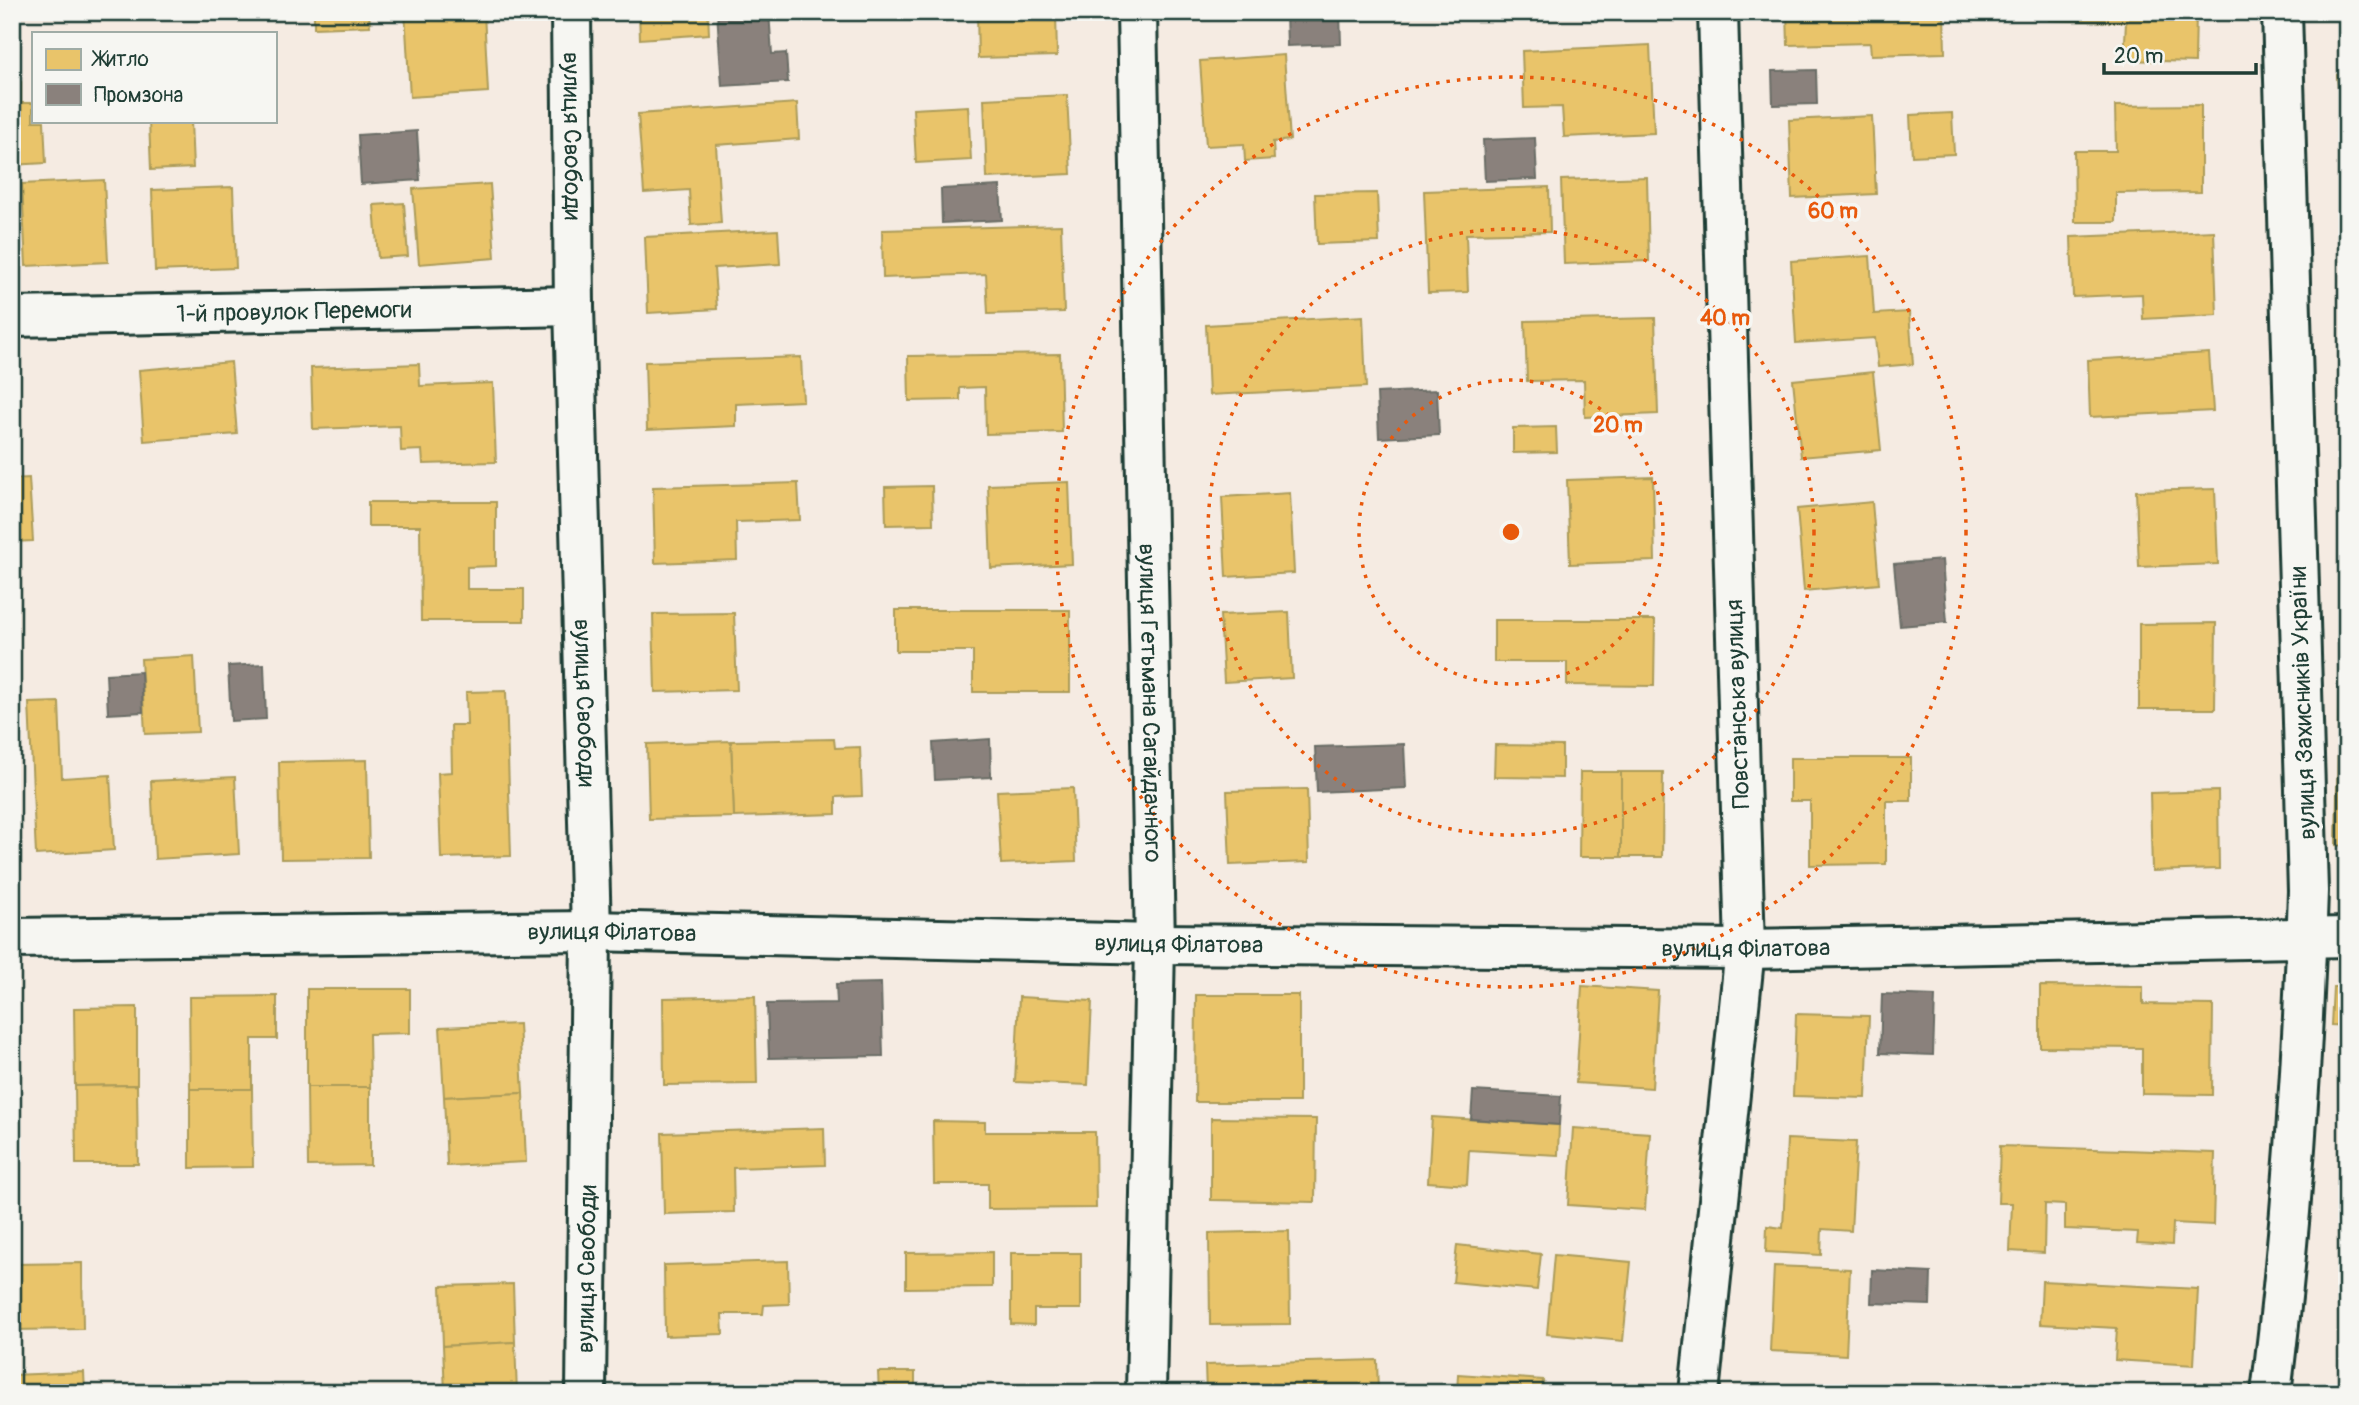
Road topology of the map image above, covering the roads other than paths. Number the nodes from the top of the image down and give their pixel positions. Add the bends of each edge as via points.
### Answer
1 (571, 12) edge
2 (1137, 12) edge
3 (1718, 12) edge
4 (2282, 12) edge
5 (574, 306) junction
6 (12, 317) edge
7 (592, 931) junction
8 (2307, 937) junction
9 (2347, 937) edge
10 (12, 938) edge
11 (1155, 944) junction
12 (1745, 950) junction
13 (586, 1393) edge
14 (1146, 1393) edge
15 (1699, 1393) edge
16 (2271, 1393) edge

1 - 5 street, вулиця Свободи
2 - 11 street, вулиця Гетьмана Сагайдачного
3 - 12 street, Повстанська вулиця
4 - 8 street, вулиця Захисників України
5 - 6 street, 1-й провулок Перемоги
5 - 7 street, вулиця Свободи
7 - 10 street, вулиця Філатова
7 - 11 street, вулиця Філатова
7 - 13 street, вулиця Свободи
8 - 9 street, вулиця Філатова
8 - 12 street, вулиця Філатова
8 - 16 street, вулиця Захисників України via 2294,1159
11 - 12 street, вулиця Філатова
11 - 14 street, вулиця Гетьмана Сагайдачного
12 - 15 street, Повстанська вулиця

